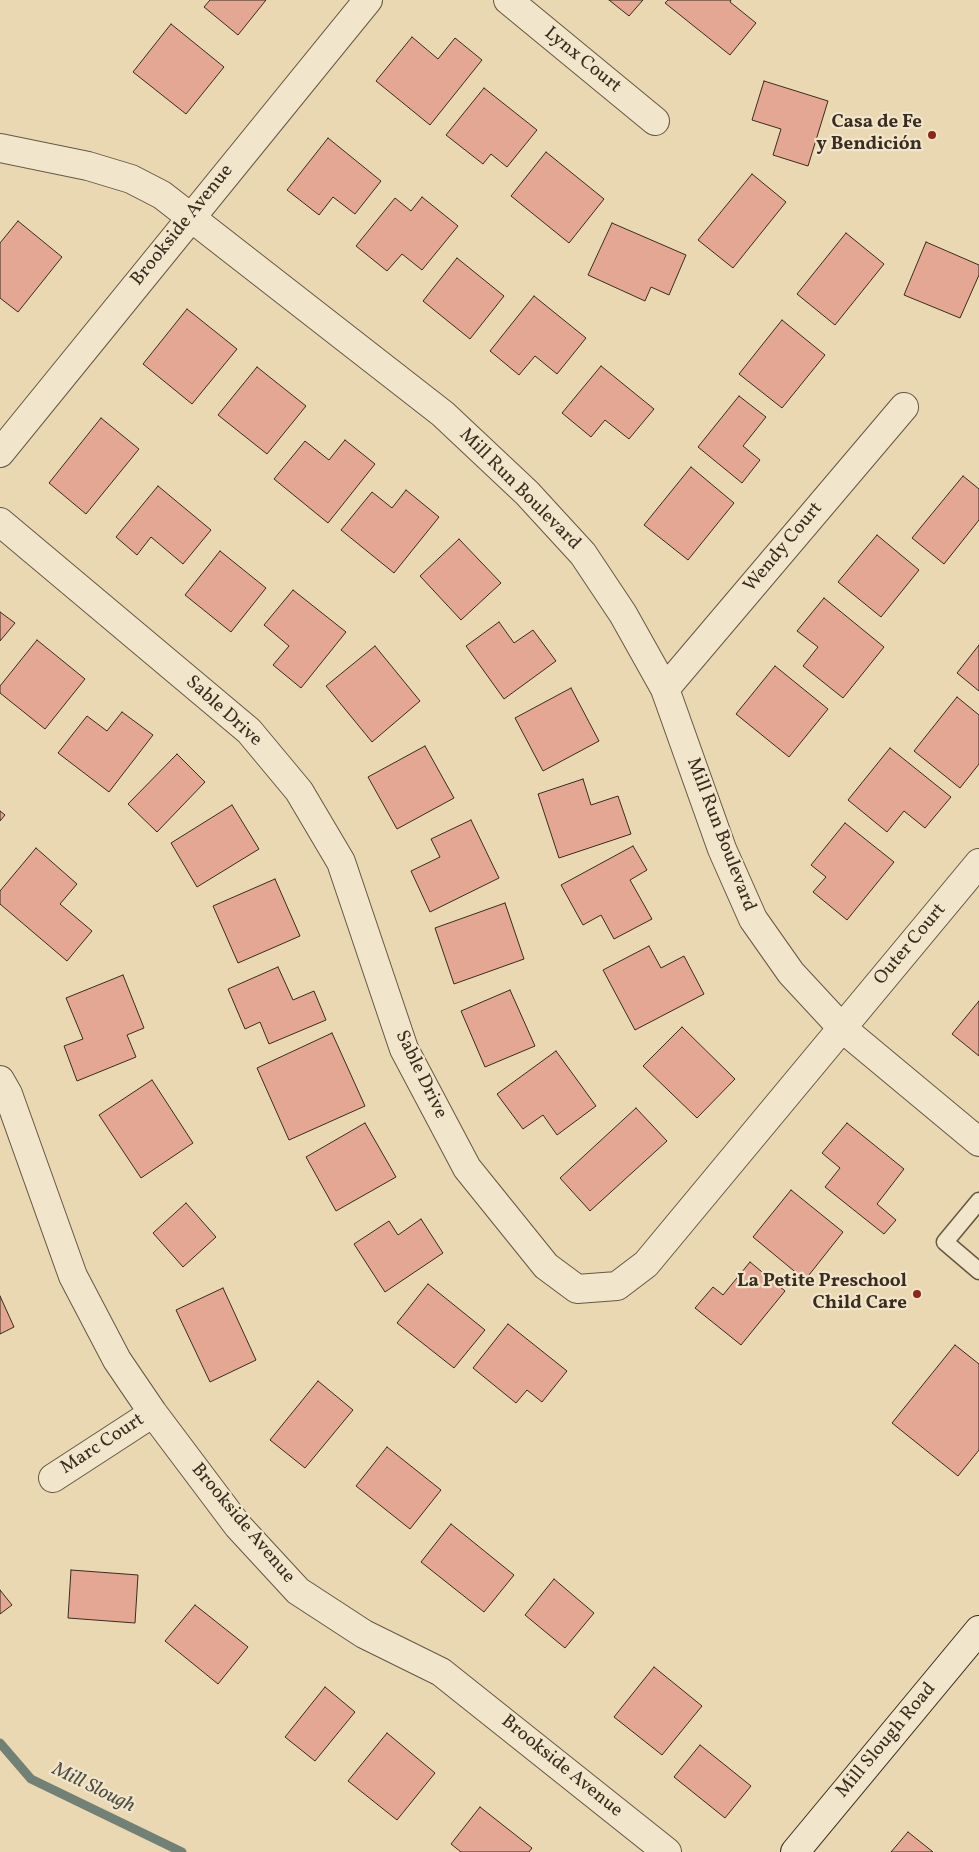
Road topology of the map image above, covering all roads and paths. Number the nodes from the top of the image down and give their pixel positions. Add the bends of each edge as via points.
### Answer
1 (368, 0) edge
2 (508, 0) edge
3 (656, 121) dead end
4 (0, 148) edge
5 (190, 217) junction
6 (904, 406) dead end
7 (0, 453) edge
8 (0, 522) edge
9 (665, 689) junction
10 (979, 863) edge
11 (842, 1028) junction
12 (0, 1080) edge
13 (979, 1142) edge
14 (979, 1200) edge
15 (979, 1271) edge
16 (153, 1413) junction
17 (53, 1478) dead end
18 (979, 1630) edge
19 (667, 1852) edge
20 (796, 1852) edge

1 - 5 street, Brookside Avenue
2 - 3 street, Lynx Court
4 - 5 street, Mill Run Boulevard via 88,166 131,179 162,195
5 - 7 street, Brookside Avenue
5 - 9 street, Mill Run Boulevard via 443,414 527,492 583,554 623,614
6 - 9 street, Wendy Court
8 - 11 street, Sable Drive via 249,731 299,791 341,862 404,1050 467,1168 546,1266 577,1289 617,1286 646,1264
9 - 11 street, Mill Run Boulevard via 722,850 753,919 791,974
10 - 11 street, Outer Court
11 - 13 street, Mill Run Boulevard
12 - 16 street, Brookside Avenue via 8,1094 73,1276 117,1360
14 - 15 lane via 945,1242
16 - 17 street, Marc Court
16 - 19 street, Brookside Avenue via 238,1526 298,1591 364,1634 441,1672
18 - 20 street, Mill Slough Road

